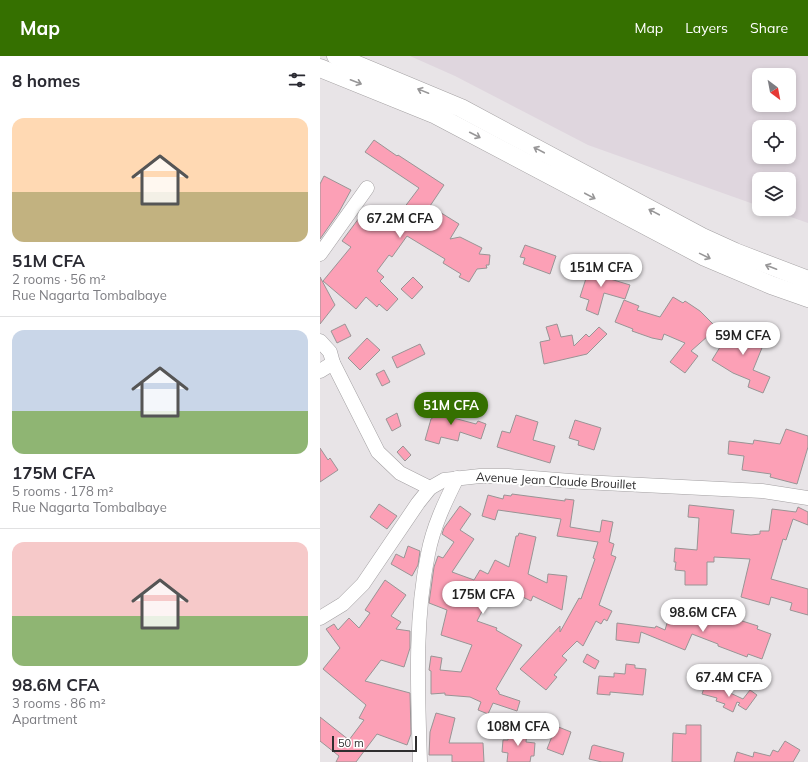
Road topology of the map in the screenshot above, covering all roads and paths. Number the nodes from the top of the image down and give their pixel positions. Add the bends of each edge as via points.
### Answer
1 (336, 56) edge
2 (320, 68) edge
3 (368, 188) dead end
4 (320, 254) edge
5 (808, 280) edge
6 (808, 298) edge
7 (320, 341) edge
8 (332, 363) junction
9 (320, 371) edge
10 (457, 478) junction
11 (430, 488) junction
12 (808, 498) edge
13 (320, 618) edge
14 (420, 762) edge

5 -> 1 main road via 702,237 461,108
2 -> 6 main road via 436,114 705,257
3 - 4 street
7 - 8 street via 330,352
8 - 9 street
8 - 11 street via 378,452 400,473
10 - 11 street, Avenue Jean Claude Brouillet via 444,480
10 - 12 street, Avenue Jean Claude Brouillet via 508,476 762,491
10 - 14 street via 440,512 434,532 428,554 420,610
11 - 13 street, Avenue Jean Claude Brouillet via 363,584 343,604

